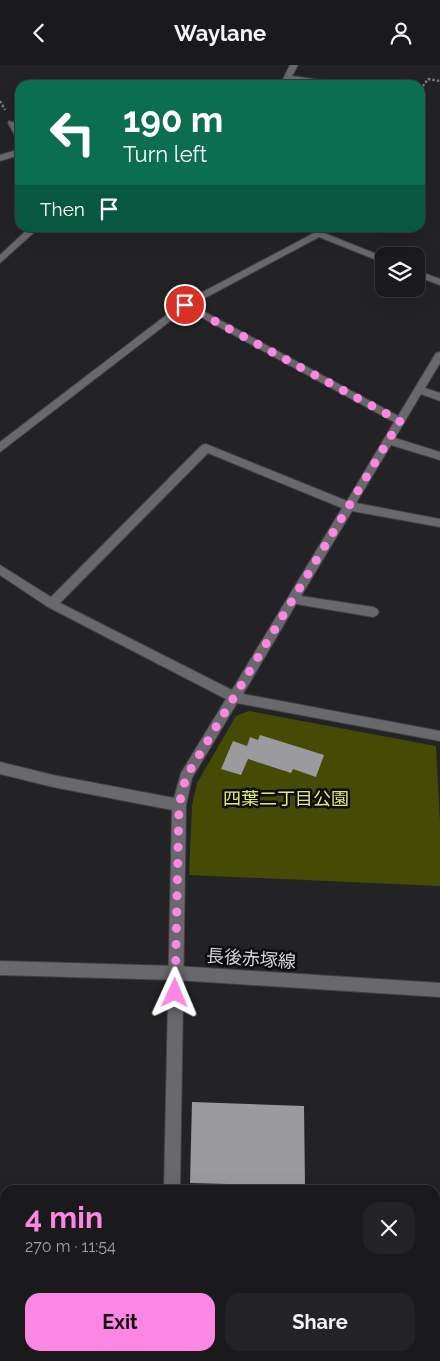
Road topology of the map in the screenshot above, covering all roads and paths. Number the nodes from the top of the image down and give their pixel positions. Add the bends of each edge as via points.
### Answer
1 (294, 65) edge
2 (287, 80) edge
3 (440, 81) edge
4 (425, 83) edge
5 (12, 123) dead end
6 (15, 128) edge
7 (15, 154) edge
8 (0, 158) edge
9 (31, 232) edge
10 (320, 232) edge
11 (324, 232) edge
12 (375, 256) edge
13 (0, 260) edge
14 (425, 276) edge
15 (440, 282) edge
16 (185, 305) junction
17 (440, 355) edge
18 (419, 390) junction
19 (440, 397) edge
20 (400, 421) junction
21 (389, 440) junction
22 (0, 447) edge
23 (440, 456) edge
24 (349, 507) junction
25 (440, 523) edge
26 (0, 569) edge
27 (293, 599) junction
28 (52, 604) junction
29 (374, 612) dead end
30 (234, 697) junction
31 (440, 736) edge
32 (0, 768) edge
33 (179, 805) junction
34 (0, 968) edge
35 (176, 973) junction
36 (440, 990) edge
37 (172, 1185) edge

1 - 2 street
3 - 4 path via 428,79
5 - 6 street
7 - 8 street
9 - 13 street
10 - 16 street
11 - 12 street
14 - 15 street
16 - 20 street
16 - 22 street
17 - 18 street
18 - 19 street
18 - 20 street
20 - 21 street
21 - 23 street
21 - 24 street
24 - 25 street
24 - 27 street
24 - 28 street via 206,448
26 - 28 street
27 - 29 street
27 - 30 street
28 - 30 street
30 - 31 street
30 - 33 street via 186,777
32 - 33 street
33 - 35 street
34 - 35 street, 長後赤塚線
35 - 36 street, 長後赤塚線
35 - 37 street

